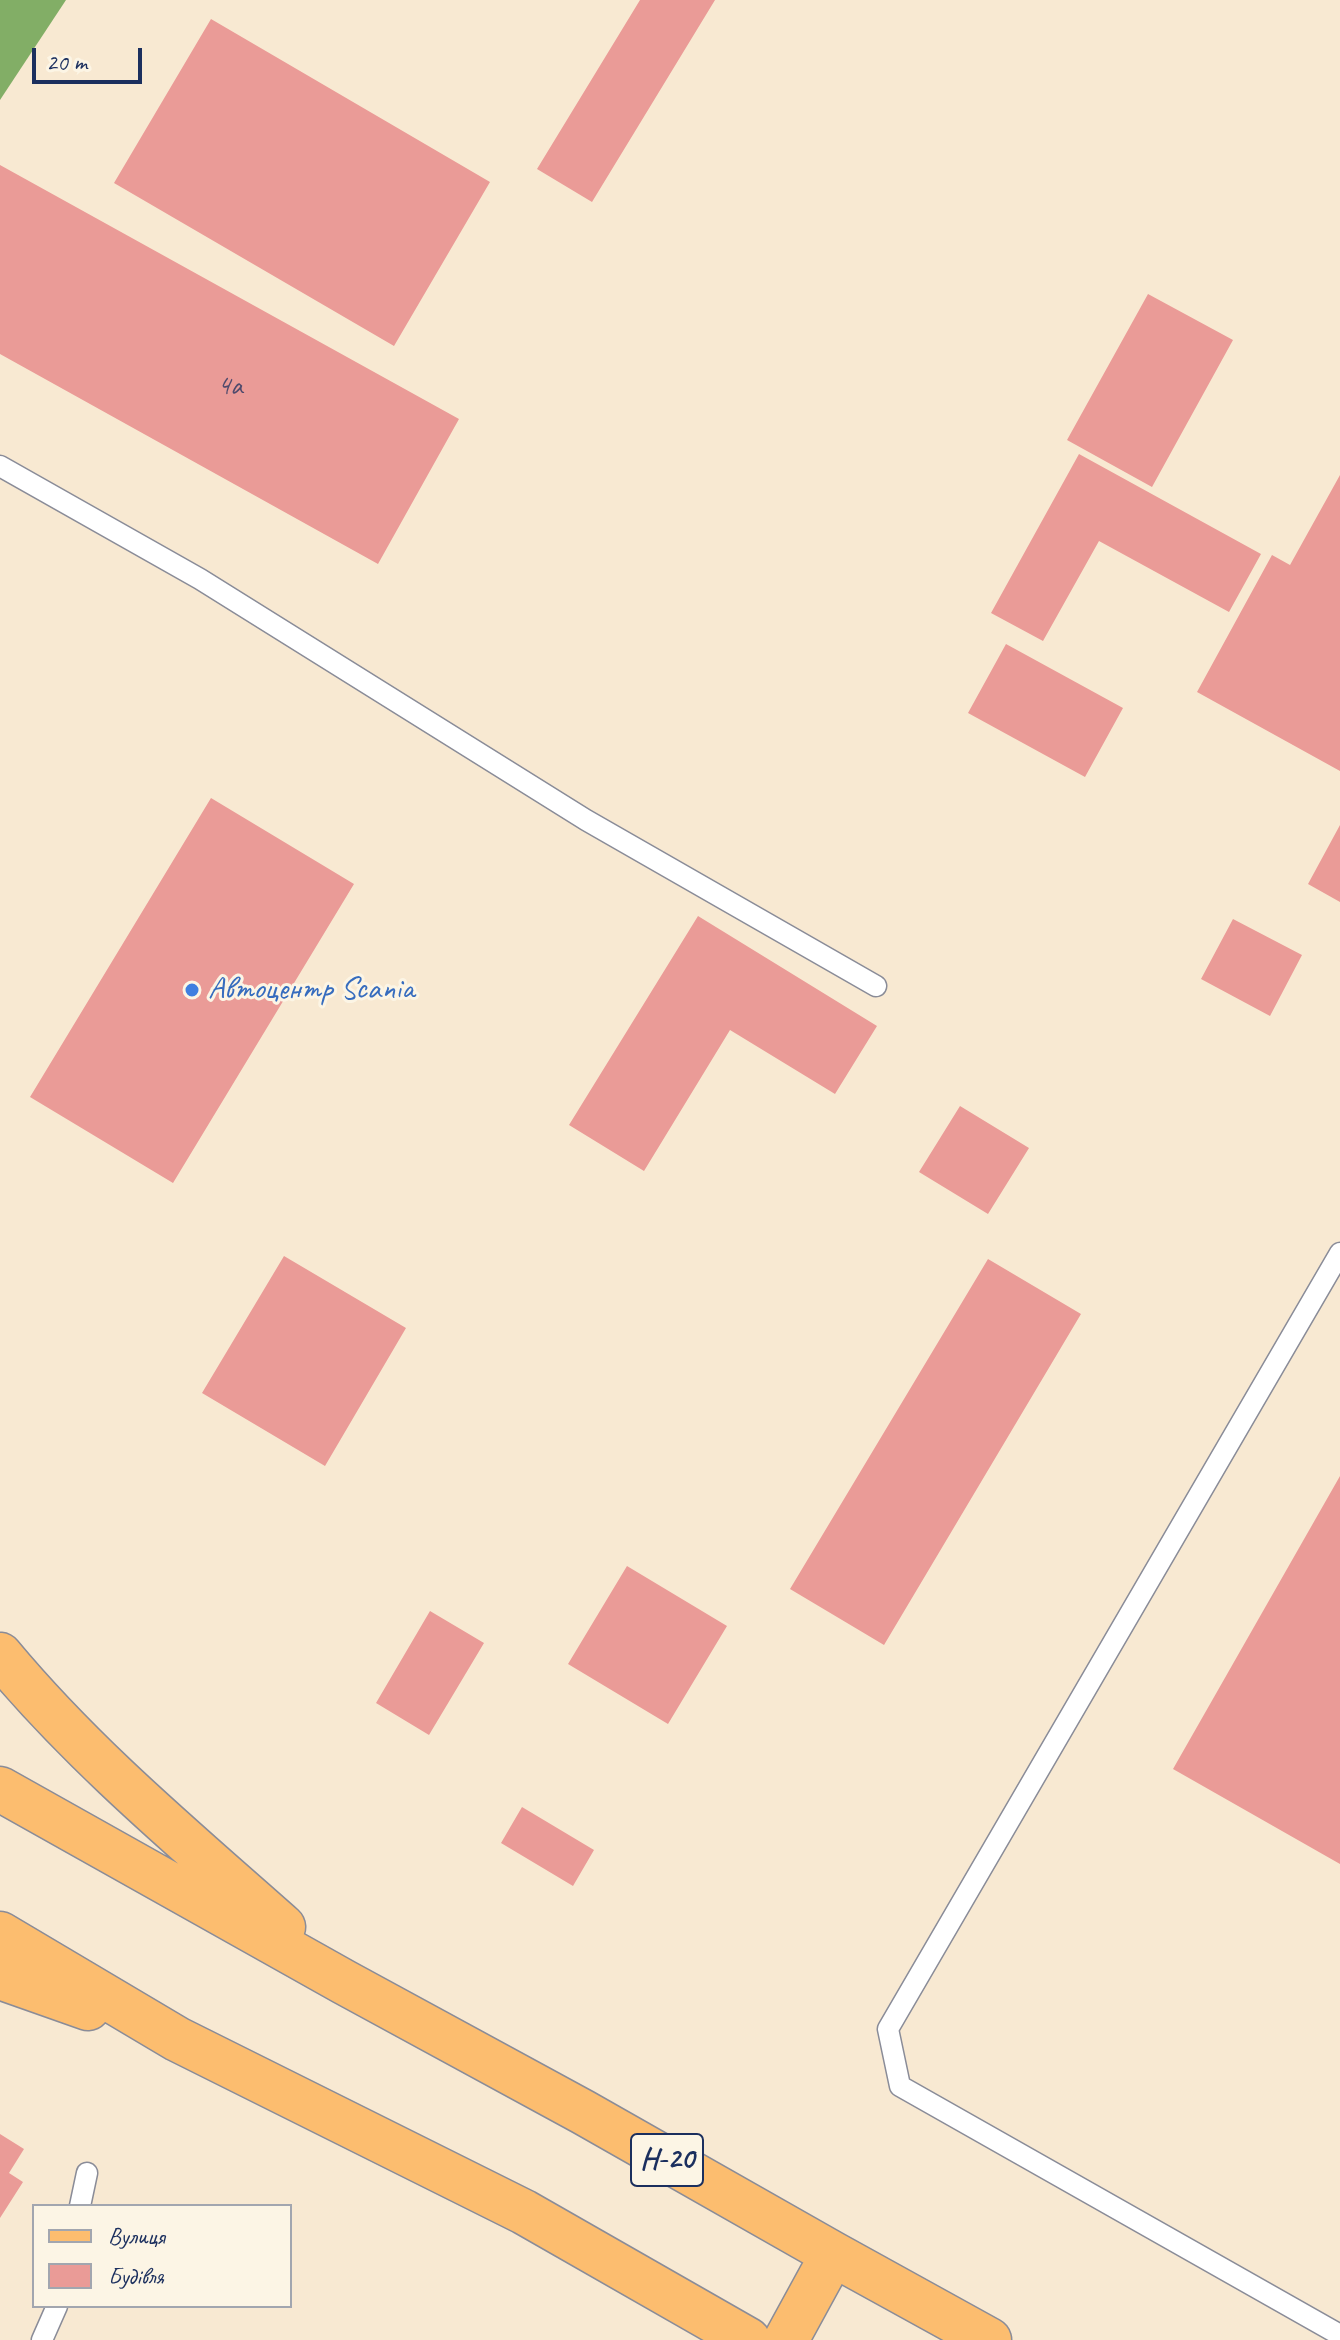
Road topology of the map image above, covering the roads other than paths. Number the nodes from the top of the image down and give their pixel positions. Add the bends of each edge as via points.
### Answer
1 (0, 466) edge
2 (876, 986) dead end
3 (1340, 1253) edge
4 (0, 1655) edge
5 (0, 1789) edge
6 (0, 1934) edge
7 (0, 1977) edge
8 (344, 1982) junction
9 (177, 2039) junction
10 (87, 2173) dead end
11 (80, 2204) edge
12 (833, 2254) junction
13 (57, 2308) edge
14 (1340, 2335) edge
15 (42, 2340) edge
16 (748, 2340) edge
17 (786, 2340) edge
18 (989, 2340) edge

1 - 2 lane via 200,579 586,820
3 - 14 lane via 888,2029 900,2086
4 - 8 main road via 132,1793
5 - 8 main road, Н-20
6 - 9 main road
7 - 9 main road
8 - 12 main road, Н-20
9 - 16 main road via 524,2212
10 - 11 lane
12 - 17 main road
12 - 18 main road, Н-20
13 - 15 lane

